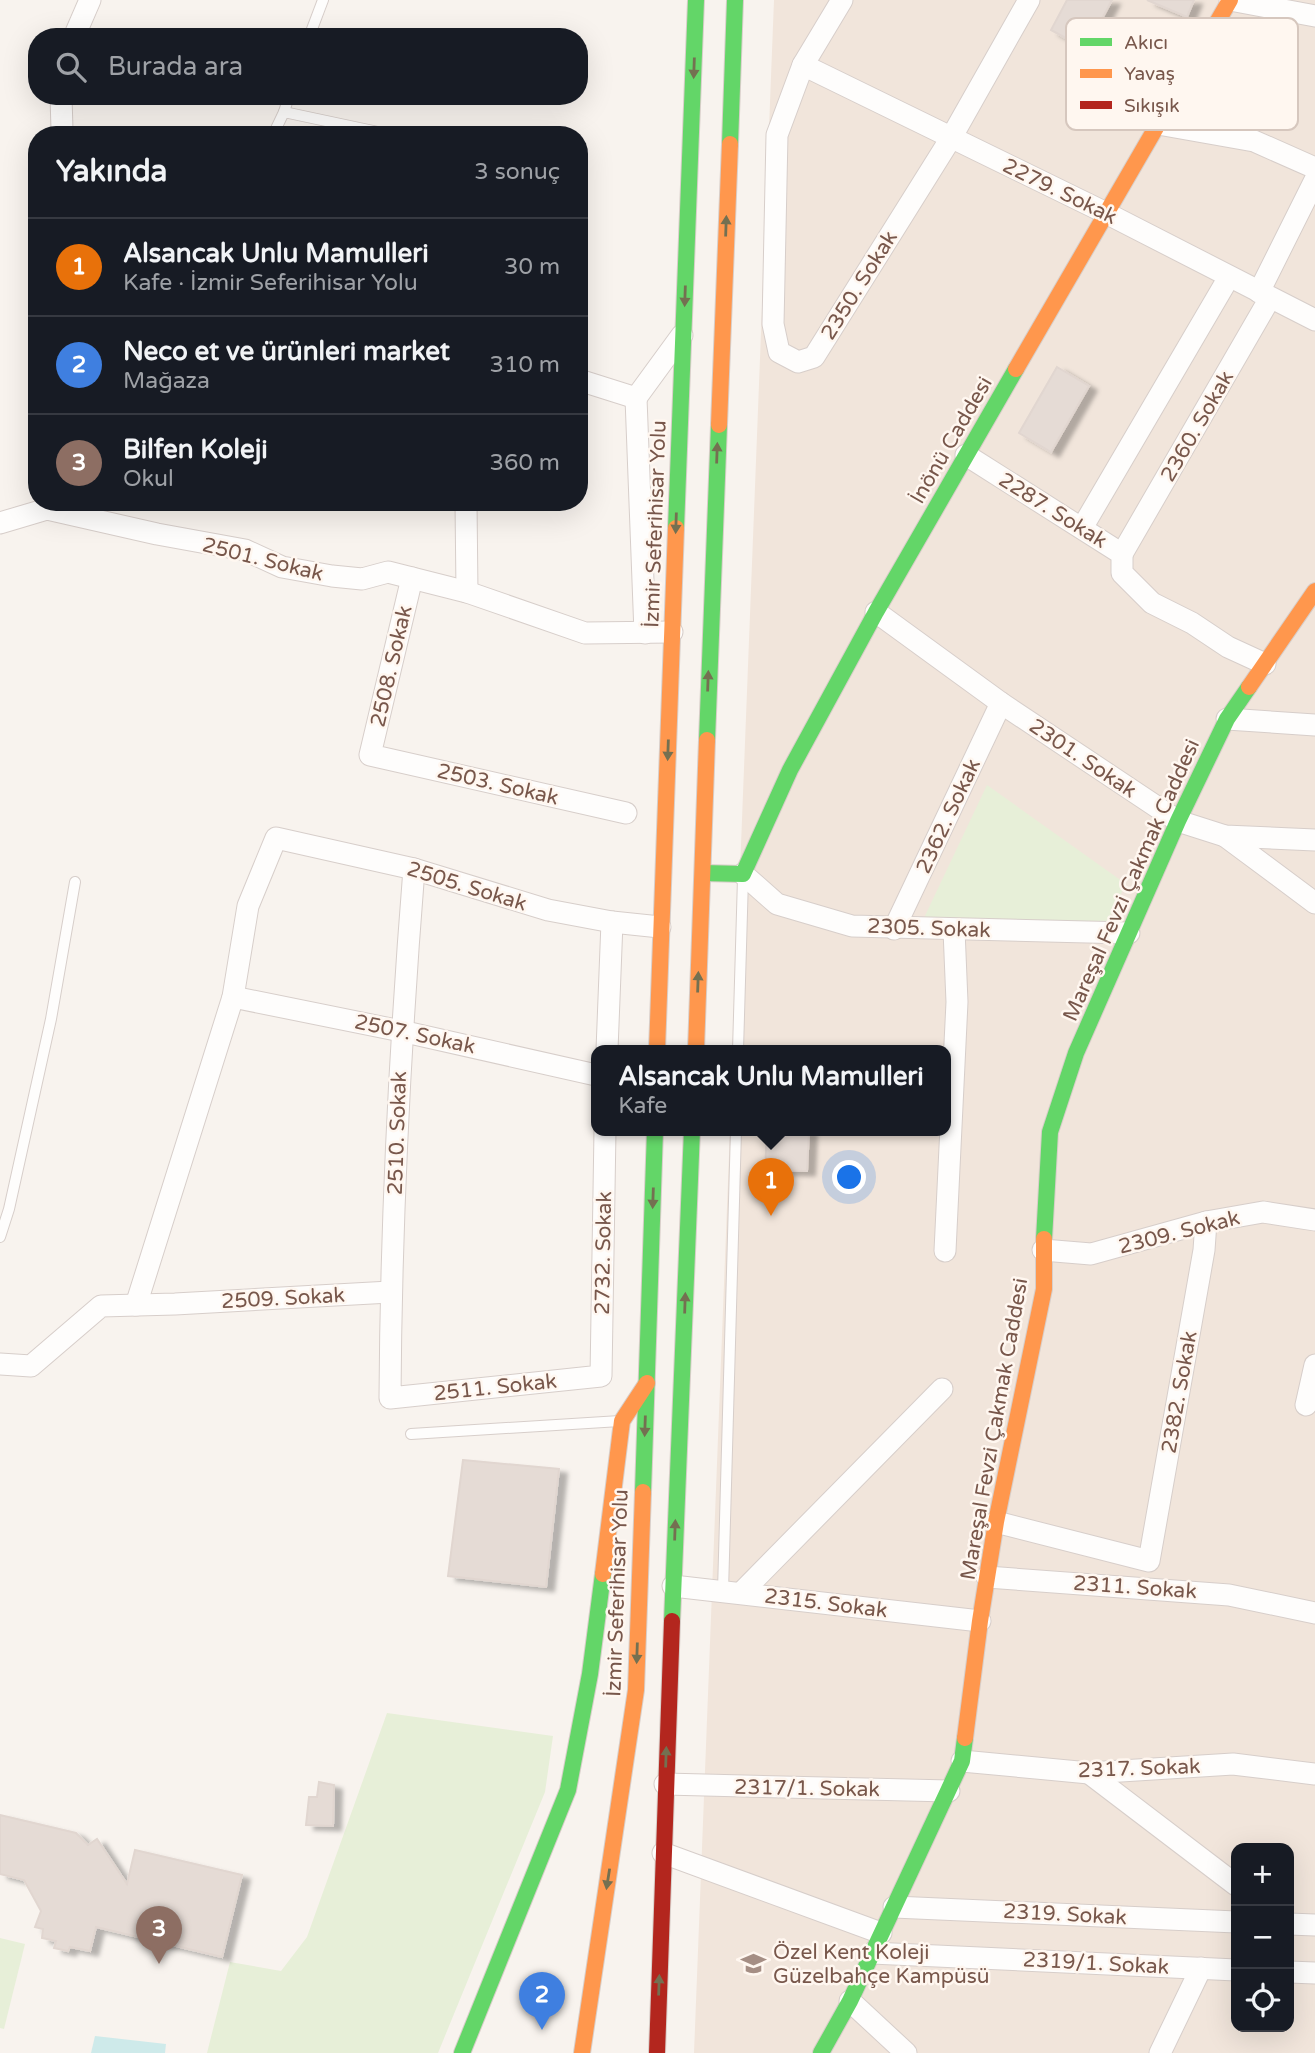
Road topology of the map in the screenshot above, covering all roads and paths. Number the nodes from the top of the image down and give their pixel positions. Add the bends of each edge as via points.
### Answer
1 (90, 0) edge
2 (323, 0) edge
3 (696, 0) edge
4 (735, 0) edge
5 (842, 0) edge
6 (1030, 0) edge
7 (1230, 0) edge
8 (1315, 16) edge
9 (1220, 18) edge
10 (78, 28) edge
11 (312, 28) edge
12 (803, 65) junction
13 (61, 105) edge
14 (286, 105) edge
15 (284, 112) junction
16 (62, 126) edge
17 (277, 126) edge
18 (350, 126) edge
19 (1154, 130) edge
20 (1192, 130) edge
21 (951, 138) junction
22 (1315, 168) edge
23 (1315, 180) edge
24 (1106, 213) junction
25 (1229, 277) junction
26 (1264, 295) junction
27 (1315, 320) edge
28 (684, 333) junction
29 (588, 383) edge
30 (636, 398) junction
31 (966, 455) junction
32 (40, 511) edge
33 (73, 511) edge
34 (466, 511) edge
35 (0, 523) edge
36 (1082, 528) junction
37 (1122, 554) junction
38 (412, 578) junction
39 (1315, 591) edge
40 (467, 592) junction
41 (877, 612) junction
42 (645, 632) junction
43 (672, 632) junction
44 (1265, 664) junction
45 (1001, 703) junction
46 (1227, 719) junction
47 (1315, 725) edge
48 (370, 755) joint
49 (626, 813) dead end
50 (1178, 821) junction
51 (1225, 836) junction
52 (1315, 840) edge
53 (414, 869) junction
54 (703, 873) junction
55 (743, 874) junction
56 (75, 882) dead end
57 (1315, 903) edge
58 (612, 922) junction
59 (660, 927) junction
60 (894, 929) junction
61 (954, 930) junction
62 (1129, 933) junction
63 (233, 997) junction
64 (401, 1031) junction
65 (607, 1045) edge
66 (657, 1045) edge
67 (696, 1045) edge
68 (738, 1045) edge
69 (591, 1074) edge
70 (951, 1126) edge
71 (605, 1136) edge
72 (655, 1136) edge
73 (692, 1136) edge
74 (736, 1136) edge
75 (951, 1136) edge
76 (1315, 1220) edge
77 (1206, 1222) junction
78 (0, 1237) edge
79 (1043, 1250) junction
80 (945, 1251) dead end
81 (390, 1292) junction
82 (136, 1305) junction
83 (0, 1364) edge
84 (1315, 1365) edge
85 (601, 1376) joint
86 (647, 1383) junction
87 (942, 1389) dead end
88 (390, 1398) joint
89 (1306, 1405) dead end
90 (622, 1421) junction
91 (411, 1434) dead end
92 (996, 1522) junction
93 (1149, 1561) joint
94 (988, 1577) junction
95 (673, 1586) junction
96 (732, 1592) junction
97 (1315, 1600) edge
98 (1281, 1605) junction
99 (1315, 1613) edge
100 (980, 1621) junction
101 (962, 1761) junction
102 (1089, 1773) junction
103 (1315, 1774) edge
104 (665, 1784) junction
105 (949, 1791) junction
106 (663, 1853) junction
107 (1231, 1881) edge
108 (894, 1906) junction
109 (1231, 1922) edge
110 (1294, 1924) edge
111 (1315, 1925) edge
112 (881, 1933) junction
113 (872, 1953) junction
114 (1201, 1968) junction
115 (1231, 1970) edge
116 (1294, 1972) edge
117 (1315, 1973) edge
118 (850, 2001) junction
119 (461, 2053) edge
120 (582, 2053) edge
121 (657, 2053) edge
122 (821, 2053) edge
123 (906, 2053) edge
124 (1160, 2053) edge

1 - 10 street
2 - 11 lane
3 -> 28 main road, İzmir Seferihisar Yolu
54 -> 4 main road
5 - 12 street
6 - 21 street, 2350. Sokak
7 - 8 street
7 - 9 main road, İnönü Caddesi
12 - 21 street, 2279. Sokak
12 - 21 street, 2350. Sokak via 777,135 773,324 779,352 798,362 814,357
13 - 16 street
14 - 15 lane
15 - 17 lane
15 - 18 lane
19 - 24 main road, İnönü Caddesi
20 - 22 street via 1254,141
21 - 24 street, 2279. Sokak
23 - 26 street, 2360. Sokak
24 - 25 street, 2279. Sokak
24 - 31 main road, İnönü Caddesi
25 - 26 street, 2279. Sokak
25 - 36 street
26 - 27 street, 2279. Sokak
26 - 37 street, 2360. Sokak
28 - 30 street
28 -> 43 main road, İzmir Seferihisar Yolu
29 - 30 street
30 - 42 street
31 - 36 street, 2287. Sokak
31 - 41 main road, İnönü Caddesi
32 - 35 street
33 - 38 street, 2501. Sokak via 157,534 245,550 282,567 362,579 388,572
34 - 40 street
36 - 37 street, 2287. Sokak
37 - 44 street, 2287. Sokak via 1122,573 1152,603
38 - 40 street, 2501. Sokak
38 - 48 street, 2508. Sokak
39 - 44 main road, Mareşal Fevzi Çakmak Caddesi
40 - 42 street, 2501. Sokak via 585,633
41 - 45 street, 2301. Sokak
41 - 55 main road, İnönü Caddesi via 790,769
42 - 43 street, 2501. Sokak
43 -> 59 main road, İzmir Seferihisar Yolu
44 - 46 main road, Mareşal Fevzi Çakmak Caddesi
45 - 50 street, 2301. Sokak
45 - 60 street, 2362. Sokak
46 - 47 street
46 - 50 main road, Mareşal Fevzi Çakmak Caddesi
48 - 49 street, 2503. Sokak
50 - 51 street, 2301. Sokak
50 - 62 main road, Mareşal Fevzi Çakmak Caddesi
51 - 52 street, 2301. Sokak
51 - 57 street
53 - 58 street, 2505. Sokak via 548,910
53 - 63 street, 2505. Sokak via 276,838 248,906
53 - 64 street, 2510. Sokak
54 - 55 main road
67 -> 54 main road
55 - 60 street, 2305. Sokak via 776,904 852,926
55 - 68 lane
56 - 78 lane via 51,1019
58 - 59 street, 2505. Sokak
58 - 65 street
59 - 66 main road, İzmir Seferihisar Yolu
60 - 61 street, 2305. Sokak
61 - 62 street, 2305. Sokak
61 - 70 street via 957,1002
62 - 79 main road, Mareşal Fevzi Çakmak Caddesi via 1076,1053 1050,1132
63 - 64 street, 2507. Sokak
63 - 82 street
64 - 69 street, 2507. Sokak
64 - 81 street, 2510. Sokak
71 - 85 street, 2732. Sokak
72 -> 86 main road, İzmir Seferihisar Yolu
95 -> 73 main road
74 - 96 lane
75 - 80 street
76 - 77 street, 2309. Sokak via 1263,1212
77 - 79 street, 2309. Sokak via 1091,1254
77 - 93 street, 2382. Sokak
79 - 92 main road, Mareşal Fevzi Çakmak Caddesi via 1044,1289
81 - 82 street, 2509. Sokak
81 - 88 street, 2510. Sokak
82 - 83 street, 2509. Sokak via 101,1306 31,1366
84 - 89 street
85 - 88 street, 2511. Sokak
86 - 90 main road
86 -> 120 main road, İzmir Seferihisar Yolu via 636,1690
87 - 96 street
90 - 91 lane
90 - 119 main road via 590,1674 568,1790
92 - 93 street, 2311. Sokak
92 - 94 main road, Mareşal Fevzi Çakmak Caddesi
94 - 98 street, 2311. Sokak via 1229,1595
94 - 100 main road, Mareşal Fevzi Çakmak Caddesi
95 - 96 street, 2315. Sokak
104 -> 95 main road
96 - 100 street, 2315. Sokak
97 - 98 street
98 - 99 street, 2311. Sokak
100 - 101 main road, Mareşal Fevzi Çakmak Caddesi
101 - 102 street, 2317. Sokak
101 - 105 main road, Mareşal Fevzi Çakmak Caddesi
102 - 103 street, 2317. Sokak via 1233,1764
102 - 107 street
104 - 105 street, 2317/1. Sokak
104 - 106 main road
105 - 108 main road, Mareşal Fevzi Çakmak Caddesi
106 - 112 street
121 -> 106 main road
108 - 109 street, 2319. Sokak
108 - 112 main road, Mareşal Fevzi Çakmak Caddesi
110 - 111 street
112 - 113 main road, Mareşal Fevzi Çakmak Caddesi
113 - 114 street, 2319/1. Sokak
113 - 118 main road, Mareşal Fevzi Çakmak Caddesi
114 - 115 street, 2319/1. Sokak
114 - 124 street
116 - 117 street
118 - 122 main road, Mareşal Fevzi Çakmak Caddesi
118 - 123 street

